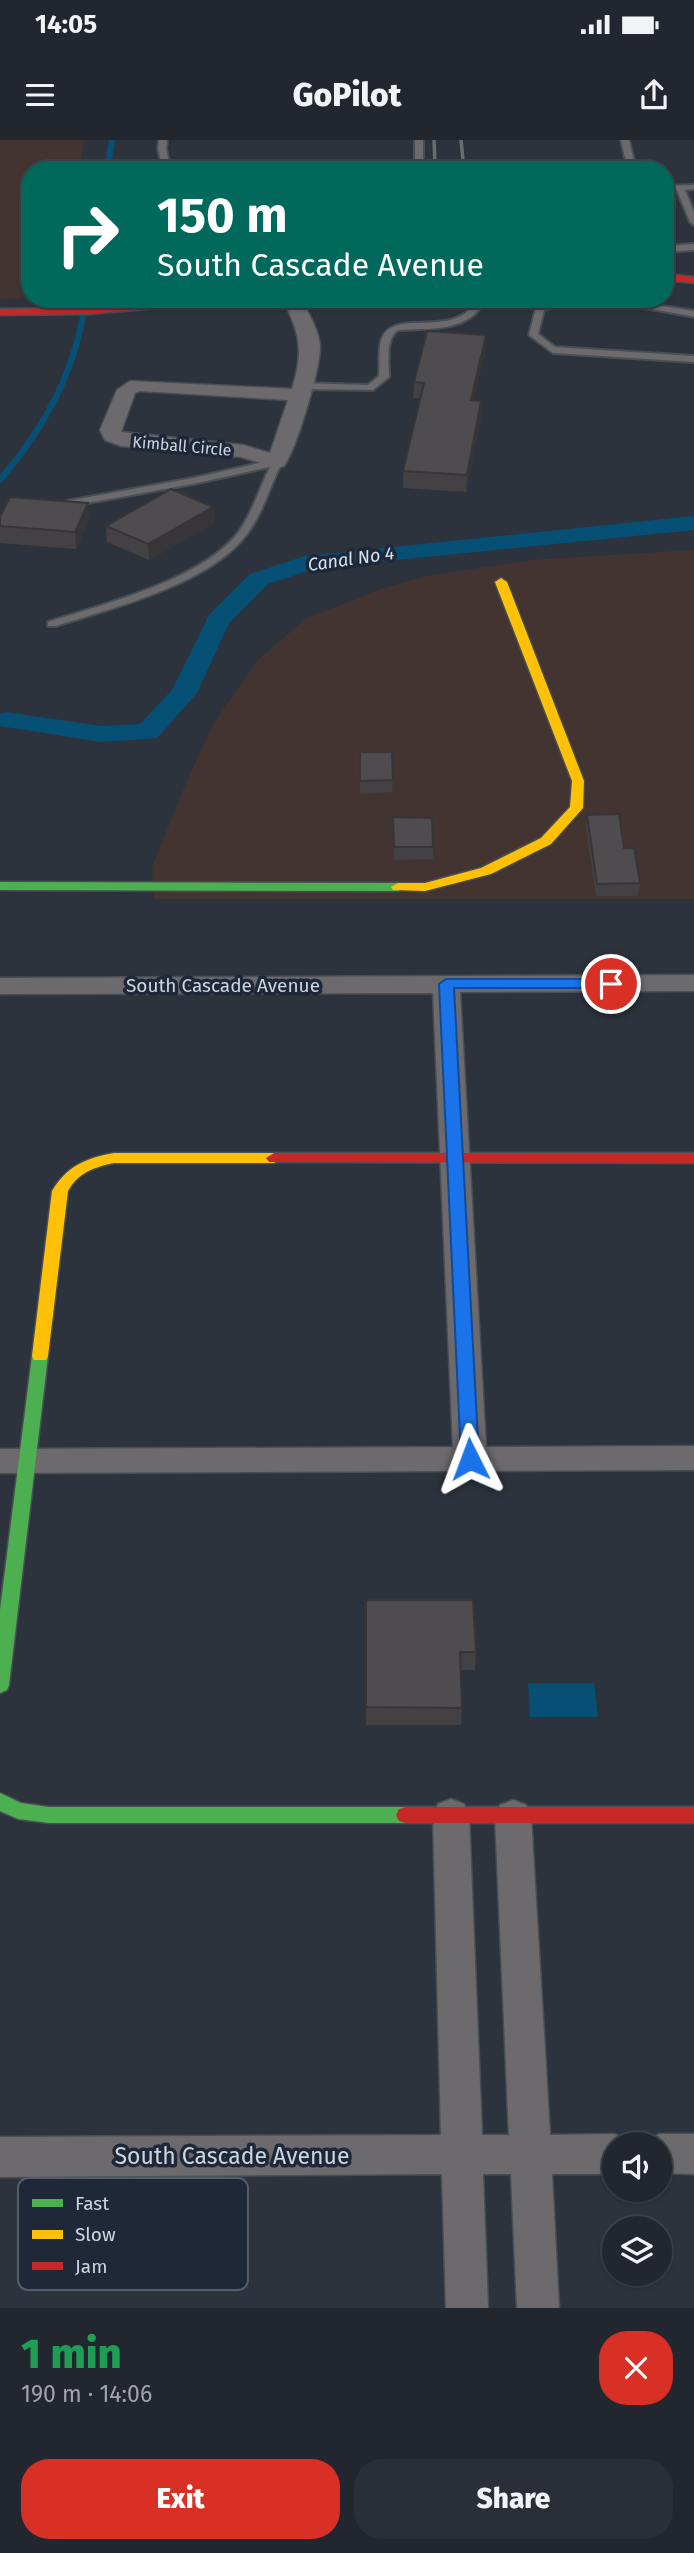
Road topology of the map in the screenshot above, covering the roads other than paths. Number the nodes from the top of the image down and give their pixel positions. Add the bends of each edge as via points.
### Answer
1 (163, 140) edge
2 (419, 140) edge
3 (625, 140) edge
4 (165, 161) edge
5 (419, 161) edge
6 (630, 161) edge
7 (694, 187) edge
8 (674, 188) edge
9 (680, 188) junction
10 (694, 222) edge
11 (694, 247) edge
12 (674, 248) edge
13 (674, 278) edge
14 (694, 280) edge
15 (131, 308) edge
16 (296, 308) edge
17 (480, 308) edge
18 (540, 308) edge
19 (647, 308) edge
20 (0, 312) edge
21 (694, 314) edge
22 (694, 359) edge
23 (300, 390) junction
24 (277, 462) junction
25 (71, 503) edge
26 (501, 582) dead end
27 (52, 624) dead end
28 (0, 886) edge
29 (694, 983) edge
30 (446, 984) junction
31 (0, 986) edge
32 (454, 1158) junction
33 (694, 1158) edge
34 (694, 1458) edge
35 (470, 1459) junction
36 (13, 1461) edge
37 (0, 1685) edge
38 (0, 1801) edge
39 (451, 1815) junction
40 (694, 1815) edge
41 (513, 1816) junction
42 (531, 2154) junction
43 (602, 2154) edge
44 (672, 2154) edge
45 (694, 2154) edge
46 (464, 2155) junction
47 (0, 2157) edge
48 (467, 2308) edge
49 (537, 2308) edge

1 - 4 lane
2 - 5 lane
3 - 6 lane
7 - 9 lane
8 - 9 lane
9 - 10 lane
11 - 12 lane
13 - 14 street
15 - 20 street
16 - 23 street via 311,346
17 - 23 lane via 470,318 444,325 389,330 384,377 370,388
18 - 22 lane via 533,335 553,350
19 - 21 lane
23 - 24 street
23 - 24 street, Kimball Circle via 137,385 127,390 110,430 121,440 243,452
24 - 25 lane
24 - 27 lane via 244,530 218,557 127,599
26 - 28 street via 578,781 576,808 546,841 486,871 425,887
29 - 30 street, South Cascade Avenue
30 - 31 street, South Cascade Avenue
30 - 32 street
32 - 33 street
32 - 35 street
32 - 36 street via 114,1158 76,1169 65,1178 60,1191
34 - 35 street
35 - 36 street
36 - 37 street
38 - 39 street via 18,1811 49,1815
39 - 41 street
39 - 46 street
40 - 41 street
41 - 42 street
42 - 43 street, South Cascade Avenue
42 - 46 street, South Cascade Avenue
42 - 49 street
44 - 45 street
46 - 47 street, South Cascade Avenue
46 - 48 street

